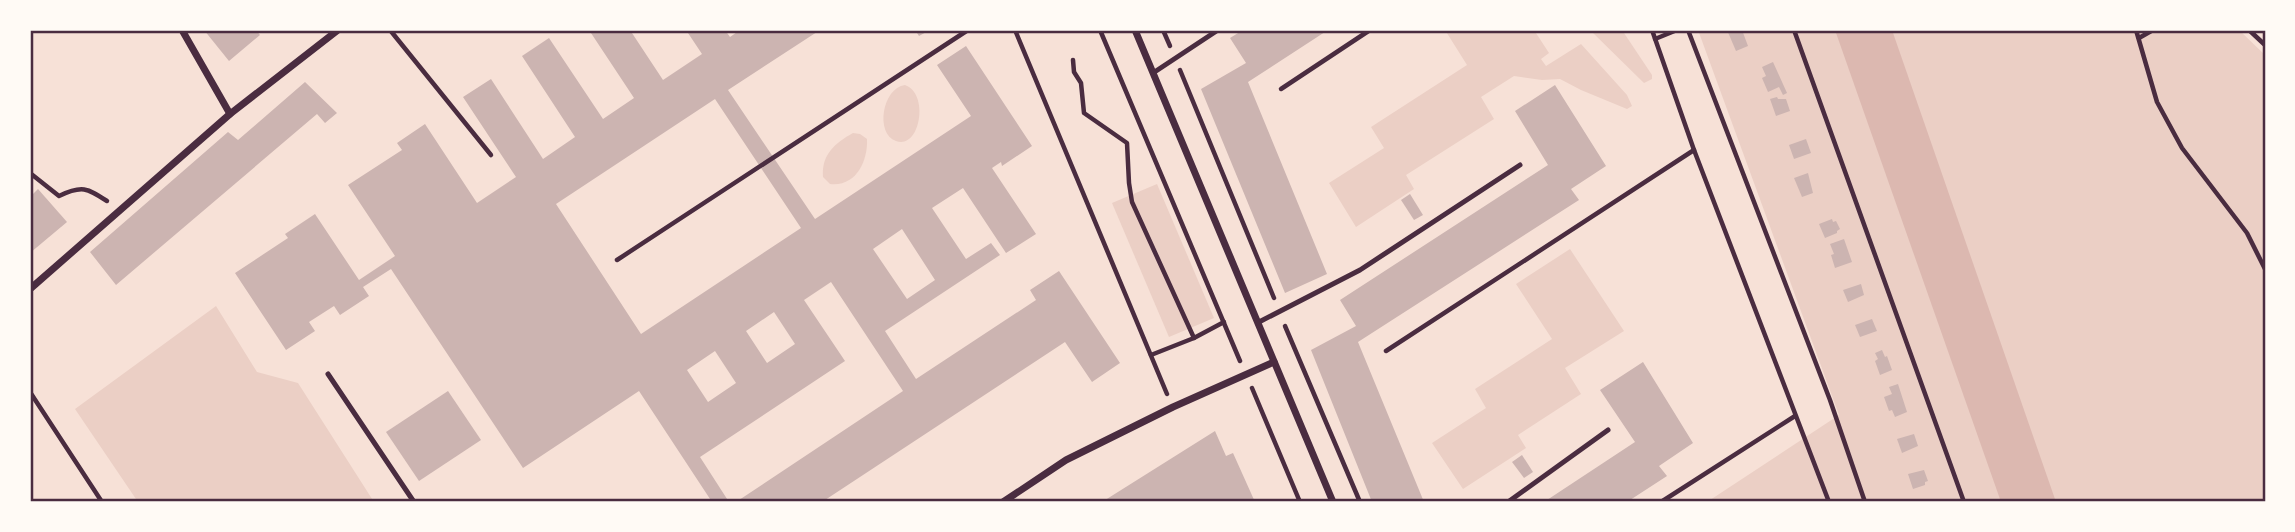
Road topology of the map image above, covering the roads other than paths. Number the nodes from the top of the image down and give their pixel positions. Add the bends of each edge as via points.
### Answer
1 (182, 30) edge
2 (338, 30) edge
3 (1135, 30) edge
4 (1218, 30) edge
5 (1153, 72) junction
6 (230, 114) junction
7 (1520, 164) dead end
8 (30, 289) edge
9 (1259, 322) junction
10 (1274, 362) junction
11 (328, 374) dead end
12 (1608, 430) dead end
13 (414, 502) edge
14 (1003, 502) edge
15 (1333, 502) edge
16 (1508, 502) edge

1 - 6 street
2 - 6 street
3 - 5 street
4 - 5 lane
5 - 9 street
6 - 8 street
7 - 9 lane via 1360,270
9 - 10 street
10 - 14 street via 1066,460
10 - 15 street
11 - 13 lane
12 - 16 lane

